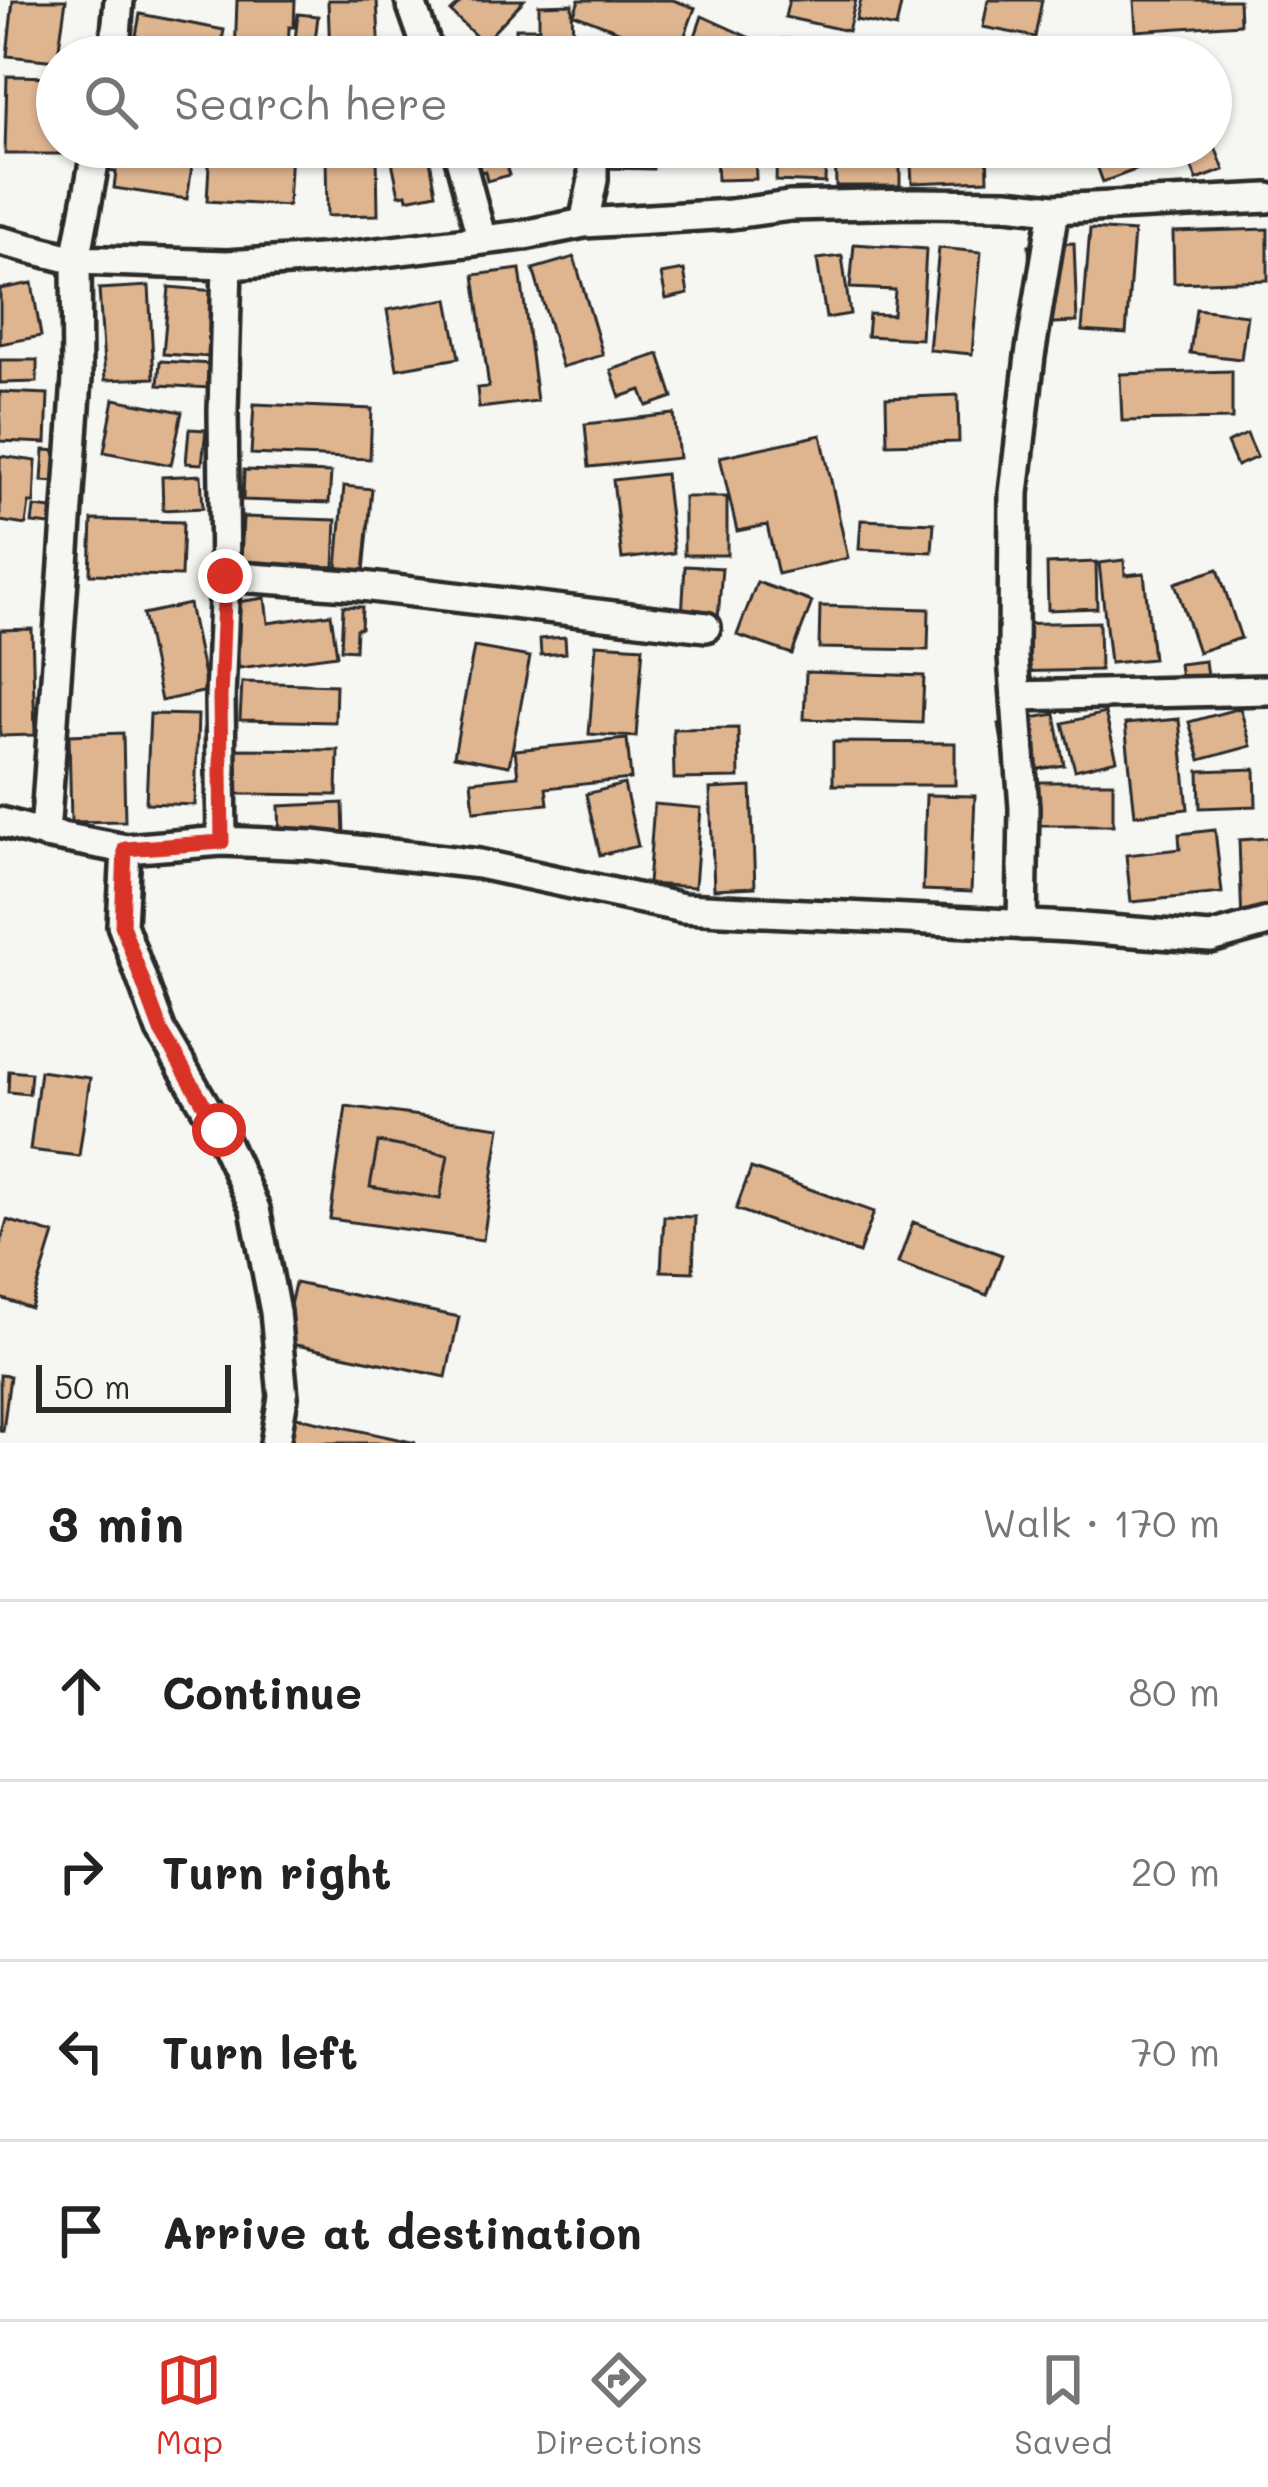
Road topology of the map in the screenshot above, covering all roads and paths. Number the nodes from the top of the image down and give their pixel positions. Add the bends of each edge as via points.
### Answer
1 (118, 0) edge
2 (410, 0) edge
3 (115, 36) edge
4 (423, 36) edge
5 (93, 168) edge
6 (463, 168) edge
7 (593, 168) edge
8 (1268, 198) edge
9 (1054, 209) junction
10 (584, 223) junction
11 (482, 240) junction
12 (0, 242) edge
13 (76, 260) junction
14 (227, 265) junction
15 (225, 576) junction
16 (706, 627) dead end
17 (1268, 690) edge
18 (1016, 696) junction
19 (0, 822) edge
20 (45, 834) junction
21 (222, 842) junction
22 (125, 849) junction
23 (1268, 922) edge
24 (1022, 925) junction
25 (275, 1443) edge

1 - 3 street
2 - 4 street
5 - 13 street
6 - 11 street
7 - 10 street
8 - 9 street
9 - 10 street via 790,206
9 - 18 street via 1014,493
10 - 11 street
11 - 14 street
12 - 13 street
13 - 14 street
13 - 20 street via 77,379
14 - 15 street
15 - 16 street
15 - 21 street
17 - 18 street
18 - 24 street
19 - 20 street
20 - 22 street
21 - 22 street
21 - 24 street via 479,864 683,908
22 - 25 street via 122,925 161,1031 255,1209 283,1396
23 - 24 street via 1211,938

